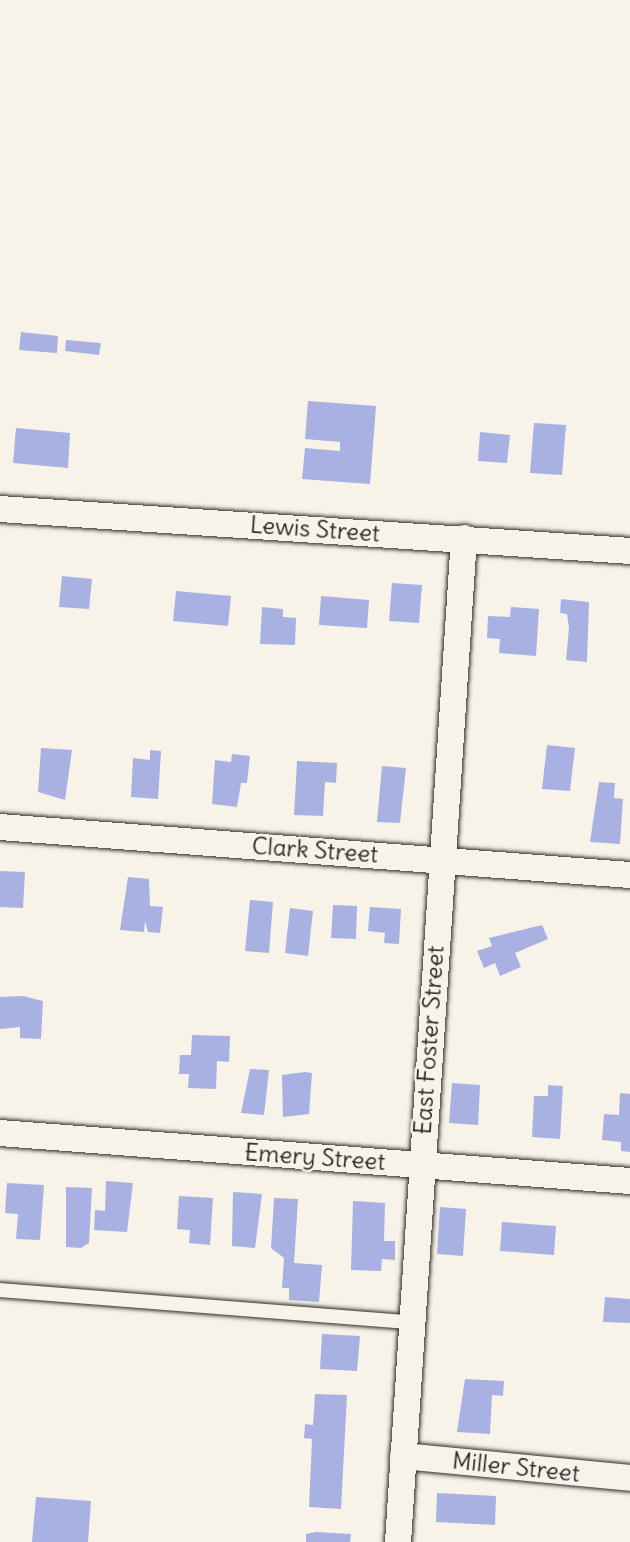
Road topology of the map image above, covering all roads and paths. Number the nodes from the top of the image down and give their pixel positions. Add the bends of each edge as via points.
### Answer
1 (0, 509) edge
2 (464, 538) junction
3 (630, 551) edge
4 (0, 827) edge
5 (441, 859) junction
6 (630, 875) edge
7 (0, 1133) edge
8 (421, 1165) junction
9 (630, 1181) edge
10 (0, 1290) edge
11 (411, 1322) junction
12 (402, 1457) junction
13 (630, 1478) edge
14 (398, 1542) edge

1 - 2 street, Lewis Street
2 - 3 street, Lewis Street
2 - 5 street, East Foster Street
4 - 5 street, Clark Street
5 - 6 street, Clark Street
5 - 8 street, East Foster Street
7 - 8 street, Emery Street
8 - 9 street, Emery Street
8 - 11 street, East Foster Street
10 - 11 lane
11 - 12 street, East Foster Street
12 - 13 street, Miller Street
12 - 14 street, East Foster Street

